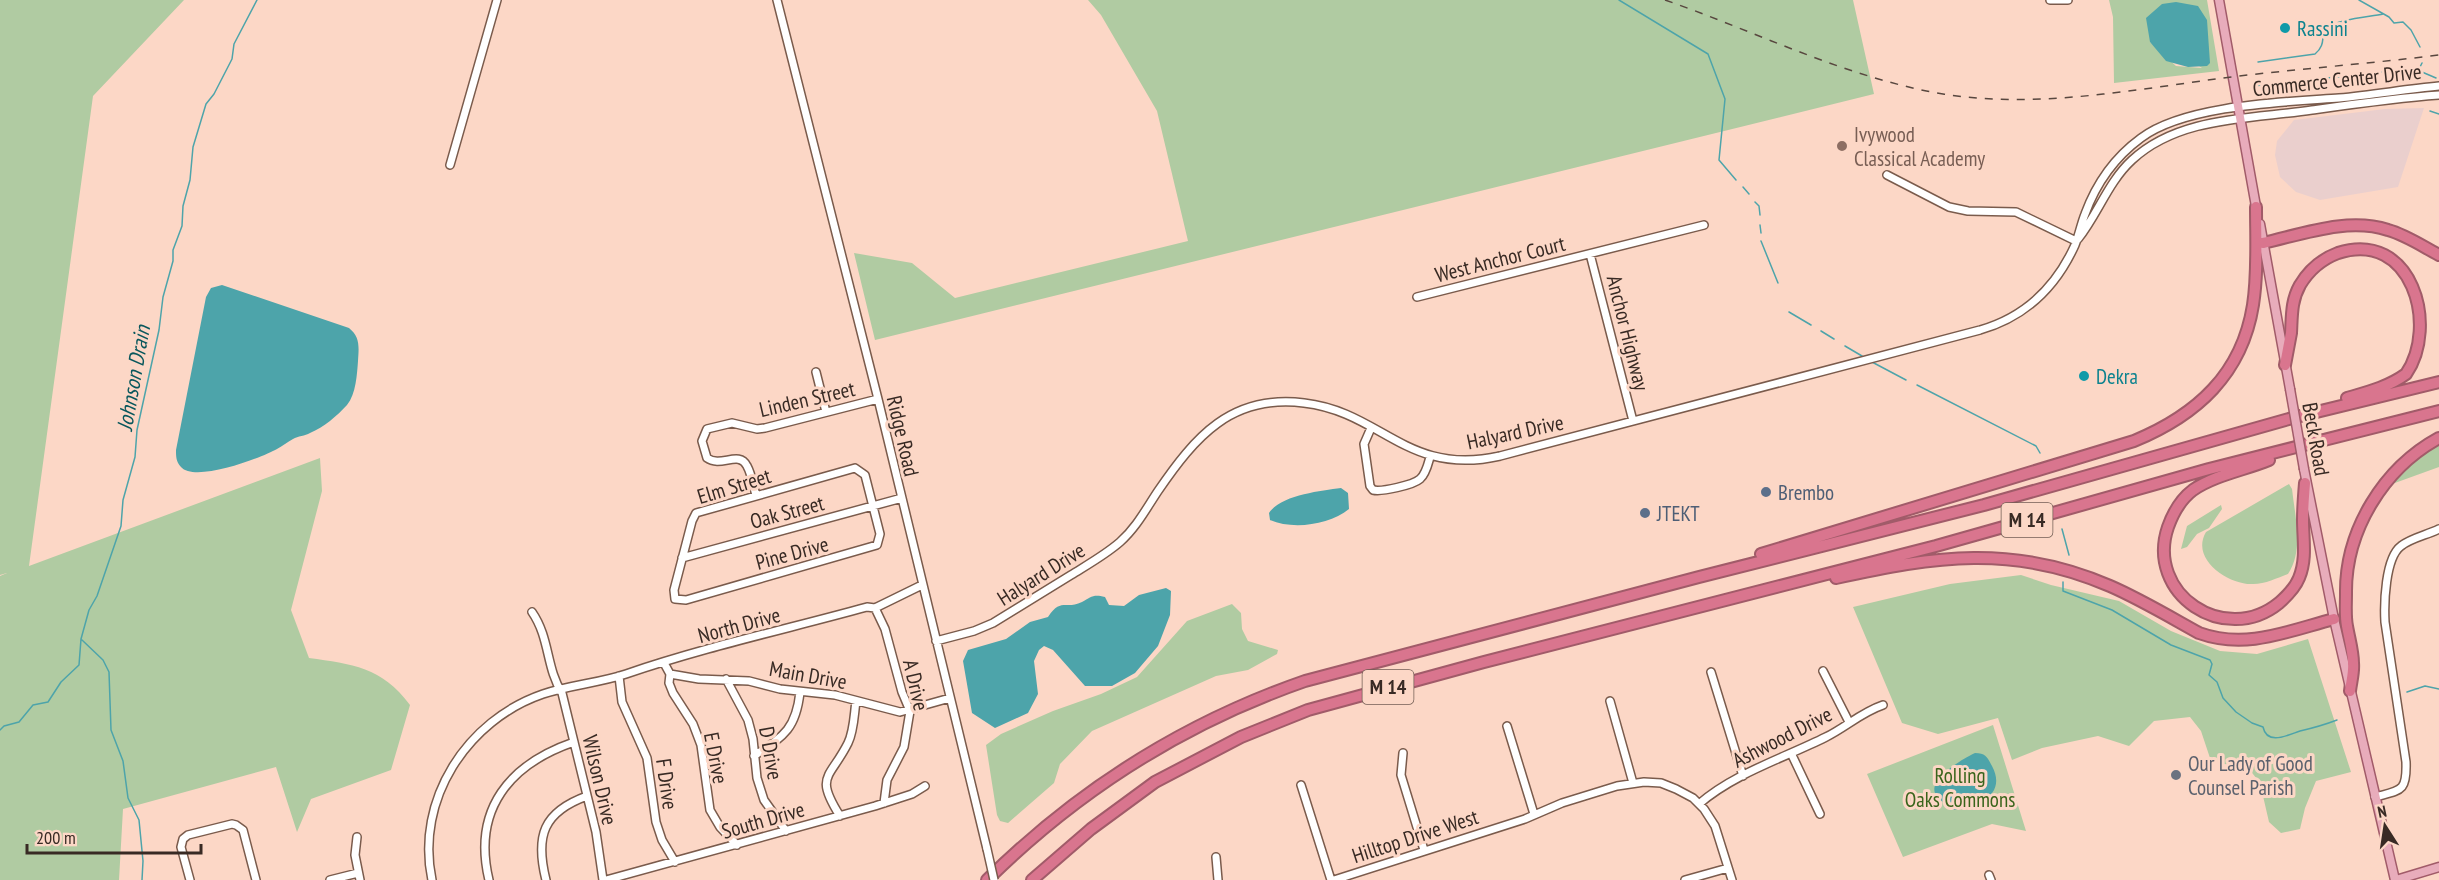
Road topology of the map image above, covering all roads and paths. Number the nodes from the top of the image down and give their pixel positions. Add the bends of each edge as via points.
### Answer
1 (497, 0) edge
2 (777, 0) edge
3 (2050, 0) edge
4 (2068, 0) edge
5 (2219, 0) edge
6 (2439, 86) edge
7 (2430, 87) junction
8 (2435, 95) edge
9 (2239, 108) junction
10 (2191, 117) junction
11 (2241, 119) junction
12 (2193, 128) junction
13 (450, 165) dead end
14 (1887, 175) dead end
15 (2256, 207) junction
16 (1704, 225) dead end
17 (2076, 241) junction
18 (2263, 243) junction
19 (1590, 254) junction
20 (2439, 255) edge
21 (2426, 291) dead end
22 (1417, 297) dead end
23 (2431, 330) dead end
24 (2285, 364) junction
25 (816, 372) dead end
26 (2439, 382) edge
27 (878, 399) junction
28 (2439, 411) edge
29 (826, 412) junction
30 (2296, 417) junction
31 (1633, 421) junction
32 (1371, 428) junction
33 (2439, 438) edge
34 (2317, 442) junction
35 (1430, 457) junction
36 (2305, 483) junction
37 (756, 495) junction
38 (902, 498) junction
39 (873, 506) junction
40 (2439, 529) edge
41 (682, 558) junction
42 (1699, 576) junction
43 (922, 585) junction
44 (1736, 596) junction
45 (675, 599) joint
46 (875, 608) junction
47 (532, 612) dead end
48 (2334, 619) junction
49 (936, 641) junction
50 (664, 663) junction
51 (1823, 671) dead end
52 (1711, 672) dead end
53 (670, 674) junction
54 (619, 676) junction
55 (726, 679) junction
56 (560, 689) junction
57 (2350, 691) junction
58 (800, 692) junction
59 (950, 698) junction
60 (856, 701) junction
61 (1610, 701) dead end
62 (1883, 705) dead end
63 (910, 711) junction
64 (1849, 722) junction
65 (1506, 726) dead end
66 (574, 742) junction
67 (1403, 753) dead end
68 (1791, 753) junction
69 (754, 756) junction
70 (1743, 776) junction
71 (1633, 783) junction
72 (1301, 785) dead end
73 (925, 786) dead end
74 (587, 796) junction
75 (2375, 797) junction
76 (884, 803) junction
77 (1699, 804) junction
78 (1534, 814) junction
79 (1820, 814) dead end
80 (840, 816) junction
81 (786, 831) junction
82 (357, 837) dead end
83 (737, 845) junction
84 (1424, 850) junction
85 (1216, 857) dead end
86 (675, 862) junction
87 (2439, 867) edge
88 (1728, 868) junction
89 (359, 877) edge
90 (190, 880) edge
91 (256, 880) edge
92 (330, 880) edge
93 (432, 880) edge
94 (489, 880) edge
95 (546, 880) edge
96 (605, 880) edge
97 (987, 880) edge
98 (994, 880) edge
99 (1032, 880) edge
100 (1218, 880) edge
101 (1333, 880) edge
102 (1685, 880) edge
103 (1732, 880) edge
104 (2396, 880) edge

1 - 13 street
2 - 27 street, Ridge Road
3 - 4 street
5 - 9 main road, Beck Road
6 - 7 street, Commerce Center Drive
7 - 8 street
7 - 9 street, Commerce Center Drive
8 - 11 street, Commerce Center Drive
9 - 10 street, Halyard Drive
9 - 11 main road, Beck Road
10 - 12 street
10 - 17 street, Halyard Drive via 2152,131 2121,156 2097,188
11 - 12 street, Halyard Drive
11 - 15 main road, Beck Road
12 - 17 street, Halyard Drive via 2161,139 2131,161
14 - 17 street via 1949,207 2016,212
15 - 18 main road, Beck Road
15 - 42 highway via 2255,276 2242,345 2214,390 2163,429
16 - 19 street, West Anchor Court
17 - 31 street, Halyard Drive via 2042,295 1998,324
18 - 20 highway via 2352,224 2367,225 2403,235
18 - 24 main road, Beck Road
19 - 22 street, West Anchor Court
19 - 31 street, Anchor Highway
21 - 24 highway via 2410,269 2382,252 2356,249 2327,258 2308,273 2297,292
23 - 30 highway via 2421,356 2403,375 2379,389 2320,405
24 - 36 main road, Beck Road, bridge
25 - 29 street
26 - 30 highway, M 14
27 - 29 street, Linden Street
27 - 38 street, Ridge Road
28 - 34 highway, M 14
29 - 37 street, Linden Street via 765,428 729,423 705,431 702,441 707,458 716,462 735,458 743,461
30 - 42 highway, M 14 via 1984,505
31 - 35 street, Halyard Drive via 1488,459 1455,461
32 - 35 street, Halyard Drive
32 - 35 street via 1364,447 1373,490 1417,481
32 - 49 street, Halyard Drive via 1334,409 1303,402 1265,404 1231,415 1189,447 1135,525 1117,544 993,623
33 - 57 highway via 2414,454 2381,488 2355,538 2346,592 2354,663
34 - 36 highway via 2208,482 2191,491 2178,505 2164,547 2168,573 2182,596 2208,615 2233,620 2260,615 2283,600 2292,590 2302,565
34 - 44 highway, M 14
36 - 48 main road, Beck Road
37 - 39 street, Elm Street via 855,468 865,475
37 - 41 street, Elm Street via 696,513
38 - 39 street, Oak Street
38 - 43 street, Ridge Road
39 - 41 street, Oak Street
39 - 45 street, Pine Drive via 881,537 873,548 686,600
40 - 75 street via 2402,546 2391,561 2385,622 2406,778 2399,791
41 - 45 street, Elm Street
42 - 97 highway, M 14 via 1305,681 1247,703 1171,740 1093,789
43 - 46 street, North Drive
43 - 49 street, Ridge Road
44 - 48 highway via 1793,588 1904,563 1995,557 2081,575 2213,638 2244,641
44 - 99 highway, M 14 via 1365,693 1262,728 1155,782 1091,829
46 - 50 street, North Drive
46 - 63 street, A Drive
47 - 56 street, Wilson Drive via 541,626
48 - 57 main road, Beck Road
49 - 59 street, Ridge Road
50 - 53 street
50 - 54 street, North Drive
51 - 64 street
52 - 70 street
53 - 55 street, Main Drive
53 - 83 street, E Drive via 673,693 701,745 710,810
54 - 56 street, North Drive
54 - 86 street, F Drive via 622,702 647,758 656,822
55 - 58 street, Main Drive
55 - 69 street, D Drive via 748,720
56 - 66 street, Wilson Drive
56 - 93 street, North Drive via 507,710 459,756 435,808 429,842
57 - 75 main road, Beck Road
58 - 60 street, Main Drive
58 - 69 street via 798,713 792,725
59 - 63 street, Main Drive
59 - 98 street, Ridge Road, bridge
60 - 63 street, Main Drive
60 - 80 street via 850,738 826,781 828,797
61 - 71 street
62 - 64 street, Ashwood Drive
63 - 76 street, A Drive via 904,747 887,780
64 - 68 street, Ashwood Drive
65 - 78 street
66 - 74 street, Wilson Drive
66 - 94 street via 526,765 500,795 490,815 485,839
67 - 84 street via 1401,775
68 - 70 street, Ashwood Drive
68 - 79 street
69 - 81 street, D Drive via 764,800
70 - 77 street, Ashwood Drive via 1718,788
71 - 77 street, Hilltop Drive West via 1670,786
71 - 78 street, Hilltop Drive West
72 - 101 street
73 - 76 street, South Drive
74 - 95 street via 565,806 547,825 540,848
74 - 96 street, Wilson Drive
75 - 104 main road, Beck Road
76 - 80 street, South Drive
77 - 88 street via 1715,826
78 - 84 street, Hilltop Drive West
80 - 81 street, South Drive
81 - 83 street, South Drive
82 - 89 street
83 - 86 street, South Drive
84 - 101 street, Hilltop Drive West
85 - 100 street
86 - 96 street, South Drive
87 - 104 main road
88 - 102 street
88 - 103 street
89 - 92 street
90 - 91 street via 181,847 183,839 232,825 243,830

